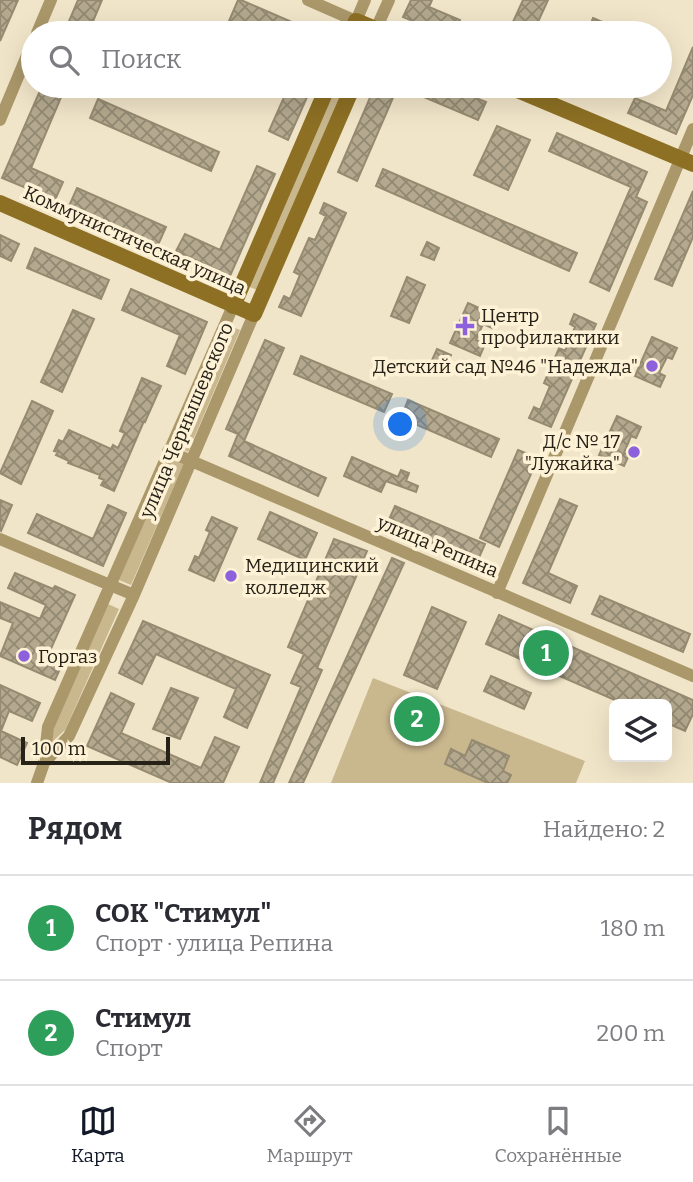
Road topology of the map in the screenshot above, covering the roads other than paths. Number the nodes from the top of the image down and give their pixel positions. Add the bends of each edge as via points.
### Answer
1 (51, 0) edge
2 (308, 0) edge
3 (365, 0) edge
4 (389, 0) edge
5 (42, 21) edge
6 (343, 21) edge
7 (356, 21) edge
8 (382, 21) edge
9 (21, 70) edge
10 (323, 98) edge
11 (348, 98) edge
12 (536, 98) edge
13 (0, 120) edge
14 (693, 129) edge
15 (686, 162) edge
16 (0, 203) edge
17 (233, 306) junction
18 (254, 314) junction
19 (168, 451) junction
20 (191, 461) junction
21 (0, 539) edge
22 (111, 586) junction
23 (498, 593) junction
24 (134, 595) junction
25 (693, 676) edge
26 (44, 763) junction
27 (37, 783) edge

1 - 5 street
2 - 6 street
3 - 7 street
4 - 8 street
9 - 13 street
10 - 17 main road, улица Чернышевского
11 - 18 main road, улица Чернышевского
12 - 15 main road
14 - 15 street
15 - 23 street
16 - 17 main road, Коммунистическая улица
17 - 18 main road, Коммунистическая улица
17 - 19 street, улица Чернышевского
18 - 20 street, улица Чернышевского
19 - 20 street, улица Репина
19 - 22 street, улица Чернышевского
20 - 23 street, улица Репина
20 - 24 street, улица Чернышевского
21 - 22 street
22 - 24 street
22 - 26 street, улица Чернышевского via 48,727
23 - 25 street, улица Репина
24 - 26 street, улица Чернышевского via 69,736
26 - 27 street, улица Чернышевского

